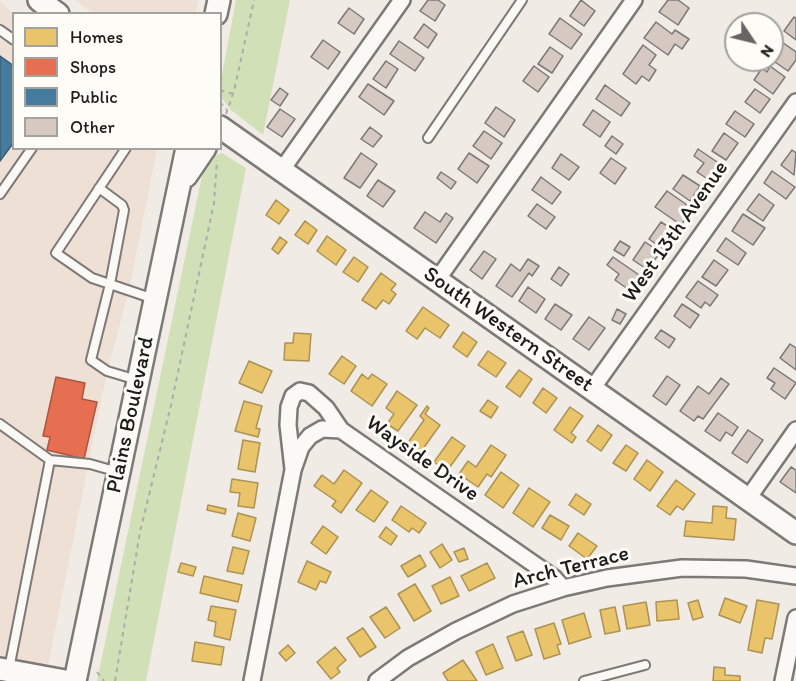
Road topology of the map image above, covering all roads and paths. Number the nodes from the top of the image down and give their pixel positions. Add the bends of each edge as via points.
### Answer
1 (39, 0) edge
2 (254, 0) edge
3 (402, 0) edge
4 (522, 0) edge
5 (634, 0) edge
6 (55, 12) edge
7 (222, 91) edge
8 (233, 94) junction
9 (796, 102) edge
10 (222, 133) edge
11 (222, 138) edge
12 (428, 138) dead end
13 (31, 150) edge
14 (125, 150) edge
15 (171, 150) edge
16 (187, 150) edge
17 (210, 150) edge
18 (220, 150) edge
19 (281, 171) junction
20 (99, 188) junction
21 (177, 189) junction
22 (0, 194) edge
23 (436, 280) junction
24 (110, 284) junction
25 (156, 299) junction
26 (139, 381) junction
27 (592, 389) junction
28 (0, 423) edge
29 (341, 430) junction
30 (796, 430) edge
31 (50, 460) junction
32 (293, 470) junction
33 (120, 472) junction
34 (749, 497) junction
35 (796, 533) edge
36 (796, 576) edge
37 (563, 588) junction
38 (796, 618) edge
39 (645, 665) dead end
40 (4, 669) edge
41 (97, 672) dead end
42 (35, 677) edge
43 (65, 681) edge
44 (75, 681) edge
45 (104, 681) edge
46 (115, 681) edge
47 (252, 681) edge
48 (377, 681) edge
49 (585, 681) edge
50 (783, 681) edge

1 - 6 main road
2 - 8 path
3 - 19 street
4 - 12 lane
5 - 23 street
7 - 8 path
8 - 10 path
9 - 27 street, West 13th Avenue
11 - 19 main road, South Western Street
13 - 22 lane
14 - 20 lane
15 - 21 main road
16 - 21 main road, Plains Boulevard
17 - 21 main road
18 - 46 path via 214,203 140,532
19 - 23 main road, South Western Street
20 - 24 lane via 124,210
20 - 24 lane via 56,253 92,278
21 - 25 main road, Plains Boulevard
23 - 27 main road, South Western Street
24 - 25 lane
24 - 26 lane via 91,360 107,372
25 - 26 main road, Plains Boulevard
26 - 33 main road, Plains Boulevard
27 - 34 main road, South Western Street
28 - 31 lane
29 - 32 street, Wayside Drive via 322,429 310,436 301,447
29 - 32 street via 326,408 309,393 293,396 288,425
29 - 37 street, Wayside Drive
30 - 34 street
31 - 33 lane
31 - 40 lane
32 - 47 street, Wayside Drive
33 - 44 main road, Plains Boulevard
34 - 35 main road, South Western Street
36 - 37 street, Arch Terrace via 746,569 682,568
37 - 48 street, Arch Terrace via 513,604 456,631
38 - 50 street
39 - 49 lane
40 - 42 main road
41 - 45 path
42 - 43 main road

